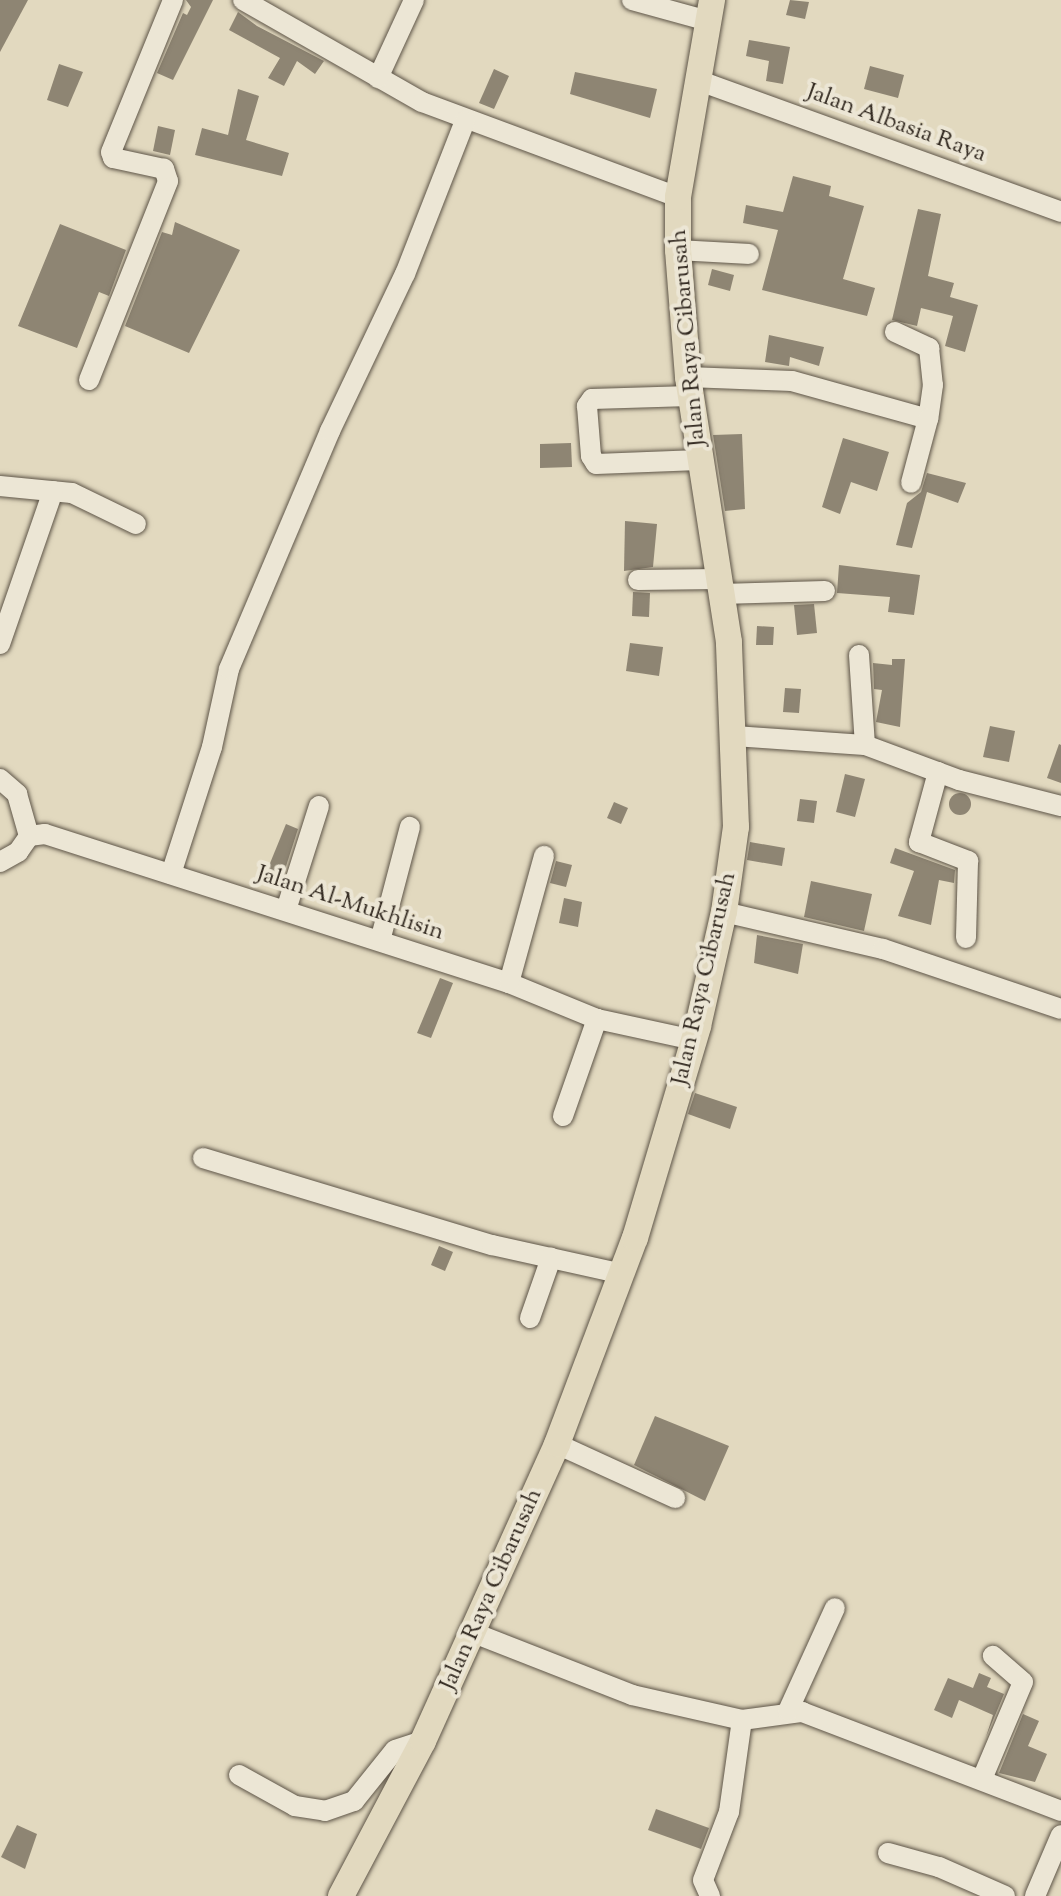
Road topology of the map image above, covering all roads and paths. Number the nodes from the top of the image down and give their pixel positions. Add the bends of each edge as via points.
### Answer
1 (173, 0) edge
2 (243, 0) edge
3 (414, 0) edge
4 (632, 0) edge
5 (710, 10) edge
6 (378, 78) junction
7 (705, 83) junction
8 (465, 121) junction
9 (678, 197) junction
10 (1061, 212) edge
11 (678, 250) junction
12 (749, 254) dead end
13 (895, 332) dead end
14 (89, 380) dead end
15 (689, 386) junction
16 (928, 419) junction
17 (699, 460) junction
18 (911, 483) dead end
19 (0, 486) edge
20 (53, 491) junction
21 (136, 524) dead end
22 (638, 580) dead end
23 (720, 586) junction
24 (825, 591) dead end
25 (0, 644) edge
26 (859, 655) dead end
27 (734, 736) junction
28 (865, 745) junction
29 (938, 772) junction
30 (0, 779) edge
31 (319, 806) dead end
32 (1061, 806) edge
33 (410, 827) dead end
34 (29, 836) junction
35 (544, 856) dead end
36 (0, 862) edge
37 (171, 874) junction
38 (286, 910) junction
39 (724, 912) junction
40 (966, 938) dead end
41 (380, 941) junction
42 (509, 983) junction
43 (1061, 1009) edge
44 (597, 1019) junction
45 (694, 1040) junction
46 (563, 1116) dead end
47 (203, 1158) dead end
48 (551, 1258) junction
49 (623, 1274) junction
50 (530, 1318) dead end
51 (557, 1444) junction
52 (675, 1498) dead end
53 (835, 1608) dead end
54 (474, 1633) junction
55 (993, 1656) dead end
56 (788, 1711) junction
57 (742, 1720) junction
58 (423, 1741) junction
59 (239, 1775) dead end
60 (982, 1779) junction
61 (1061, 1811) edge
62 (1061, 1835) edge
63 (888, 1853) dead end
64 (341, 1896) edge
65 (710, 1896) edge
66 (1005, 1896) edge
67 (1035, 1896) edge

1 - 14 street via 111,152 113,158 164,169 168,181
2 - 6 street
3 - 6 street
4 - 5 street
5 - 7 main road, Jalan Raya Cibarusah
6 - 8 street
7 - 9 main road, Jalan Raya Cibarusah
7 - 10 street, Jalan Albasia Raya
8 - 9 street
8 - 37 street via 405,274 330,431 229,669 212,747
9 - 11 main road, Jalan Raya Cibarusah
11 - 12 street
11 - 15 main road, Jalan Raya Cibarusah
13 - 16 street via 929,348 933,385
15 - 16 street via 792,381
15 - 17 main road, Jalan Raya Cibarusah
15 - 17 street via 592,399 587,406 591,456 596,464
16 - 18 street
17 - 23 main road, Jalan Raya Cibarusah
19 - 20 street
20 - 21 street via 72,493
20 - 25 street
22 - 23 street
23 - 24 street
23 - 27 main road, Jalan Raya Cibarusah
26 - 28 street
27 - 28 street
27 - 39 main road, Jalan Raya Cibarusah via 736,837
28 - 29 street
29 - 32 street
29 - 40 street via 919,842 968,861
30 - 34 street via 17,794
31 - 38 street
33 - 41 street
34 - 36 street via 18,852
34 - 37 street, Jalan Al-Mukhlisin via 45,834
35 - 42 street
37 - 38 street, Jalan Al-Mukhlisin
38 - 41 street, Jalan Al-Mukhlisin
39 - 43 street via 883,949
39 - 45 main road, Jalan Raya Cibarusah
41 - 42 street, Jalan Al-Mukhlisin
42 - 44 street, Jalan Al-Mukhlisin
44 - 45 street, Jalan Al-Mukhlisin
44 - 46 street
45 - 49 main road, Jalan Raya Cibarusah
47 - 48 street
48 - 49 street
48 - 50 street
49 - 51 main road, Jalan Raya Cibarusah
51 - 52 street
51 - 54 main road, Jalan Raya Cibarusah
53 - 56 street
54 - 57 street via 606,1687
54 - 58 main road, Jalan Raya Cibarusah
55 - 60 street via 1023,1682
56 - 57 street
56 - 60 street
57 - 65 street via 729,1812 703,1880
58 - 59 street via 395,1750 354,1801 325,1811 295,1806
58 - 64 main road, Jalan Raya Cibarusah
60 - 61 street
62 - 67 street
63 - 66 street via 939,1867

